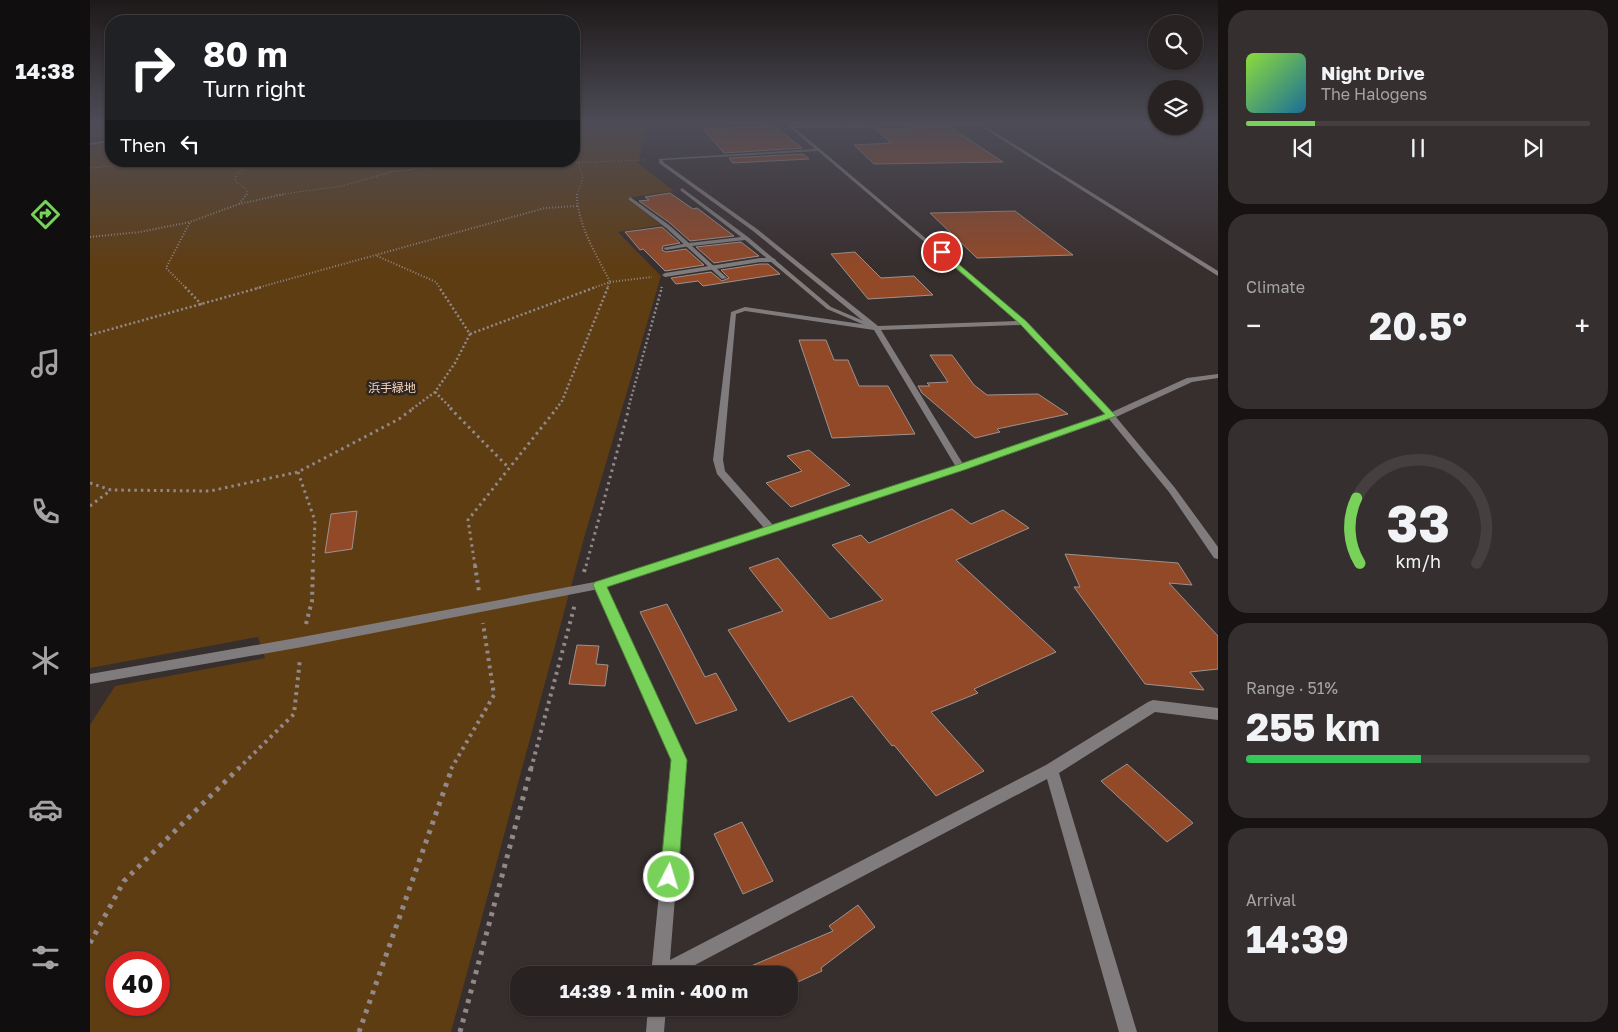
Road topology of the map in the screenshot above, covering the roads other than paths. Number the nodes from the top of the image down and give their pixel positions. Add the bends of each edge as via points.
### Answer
1 (674, 171) edge
2 (845, 171) edge
3 (1055, 171) edge
4 (682, 189) dead end
5 (630, 198) dead end
6 (746, 238) junction
7 (688, 245) junction
8 (666, 248) dead end
9 (773, 260) junction
10 (713, 268) junction
11 (1216, 271) edge
12 (665, 275) road end
13 (724, 278) dead end
14 (1023, 323) junction
15 (876, 328) junction
16 (1218, 376) edge
17 (1111, 416) junction
18 (961, 468) junction
19 (770, 529) junction
20 (1218, 555) edge
21 (600, 585) junction
22 (90, 679) edge
23 (1218, 714) edge
24 (1051, 770) junction
25 (661, 966) edge
26 (677, 966) edge
27 (656, 1016) edge
28 (655, 1032) edge
29 (1128, 1032) edge

1 - 15 street via 755,230
2 - 14 street
3 - 11 street
4 - 6 street
5 - 7 street
6 - 7 street
6 - 9 street
7 - 8 street
7 - 10 street
9 - 10 street
9 - 15 street via 829,308
10 - 12 street
10 - 13 street
14 - 15 street
14 - 17 street
15 - 18 street
15 - 19 street via 745,310 733,313 718,460 720,472
16 - 17 street via 1190,380
17 - 18 street
17 - 20 street via 1172,490
18 - 19 street
19 - 21 street
21 - 22 street
21 - 25 street via 679,760
23 - 24 street via 1153,706
24 - 26 street
24 - 29 street
27 - 28 street

